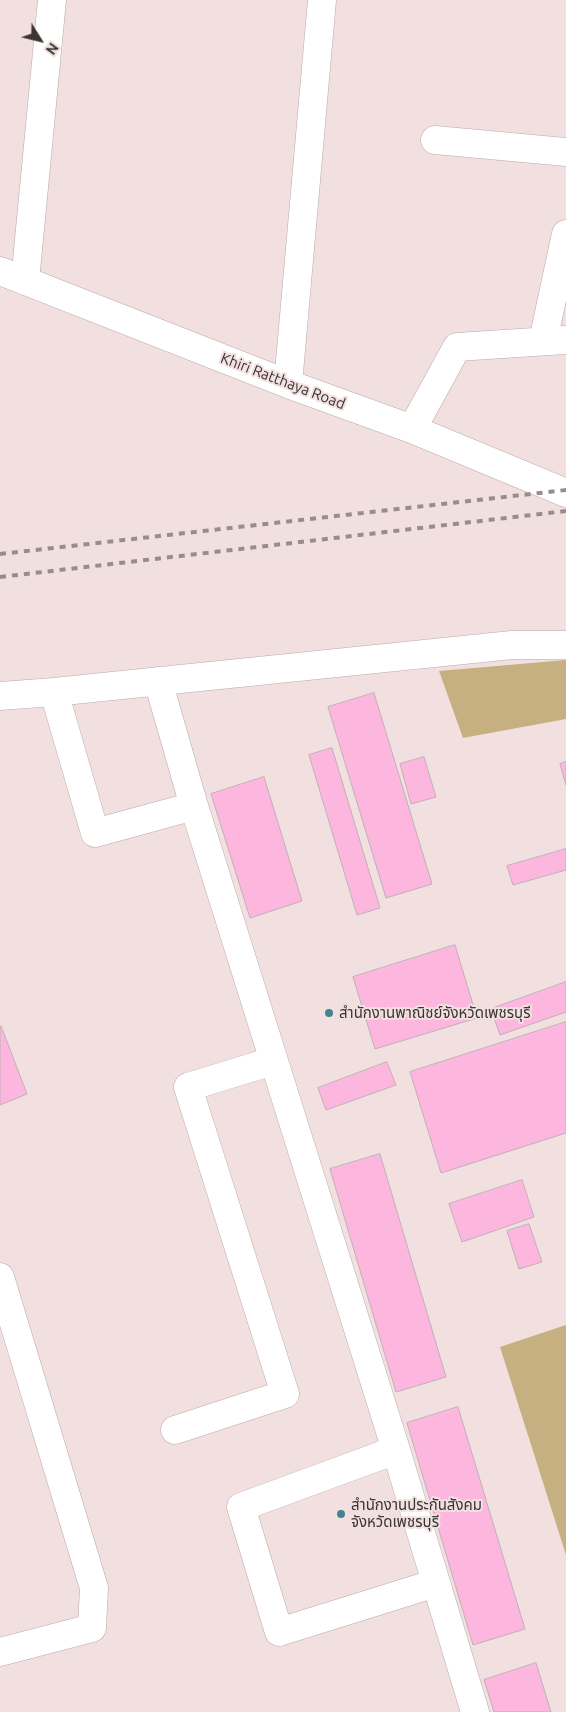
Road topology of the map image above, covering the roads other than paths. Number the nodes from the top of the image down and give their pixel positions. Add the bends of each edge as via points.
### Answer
1 (52, 0) edge
2 (322, 0) edge
3 (435, 140) dead end
4 (566, 152) edge
5 (566, 234) edge
6 (12, 276) edge
7 (555, 340) edge
8 (288, 384) junction
9 (412, 429) junction
10 (566, 493) edge
11 (566, 645) edge
12 (158, 681) junction
13 (54, 692) junction
14 (0, 696) edge
15 (194, 806) junction
16 (273, 1061) junction
17 (0, 1277) edge
18 (175, 1430) dead end
19 (396, 1450) junction
20 (436, 1583) junction
21 (0, 1652) edge
22 (475, 1712) edge

1 - 6 street
2 - 8 street
3 - 4 street
5 - 7 street
6 - 8 street, Khiri Ratthaya Road
7 - 9 street via 457,347
8 - 9 street, Khiri Ratthaya Road
9 - 10 street, Khiri Ratthaya Road
11 - 12 street via 512,645
12 - 13 street
12 - 15 street
13 - 14 street
13 - 15 street via 95,833
15 - 16 street
16 - 18 street via 188,1087 286,1394
16 - 19 street
17 - 21 street via 94,1588 92,1628
19 - 20 street
19 - 20 street via 241,1507 279,1632
20 - 22 street

